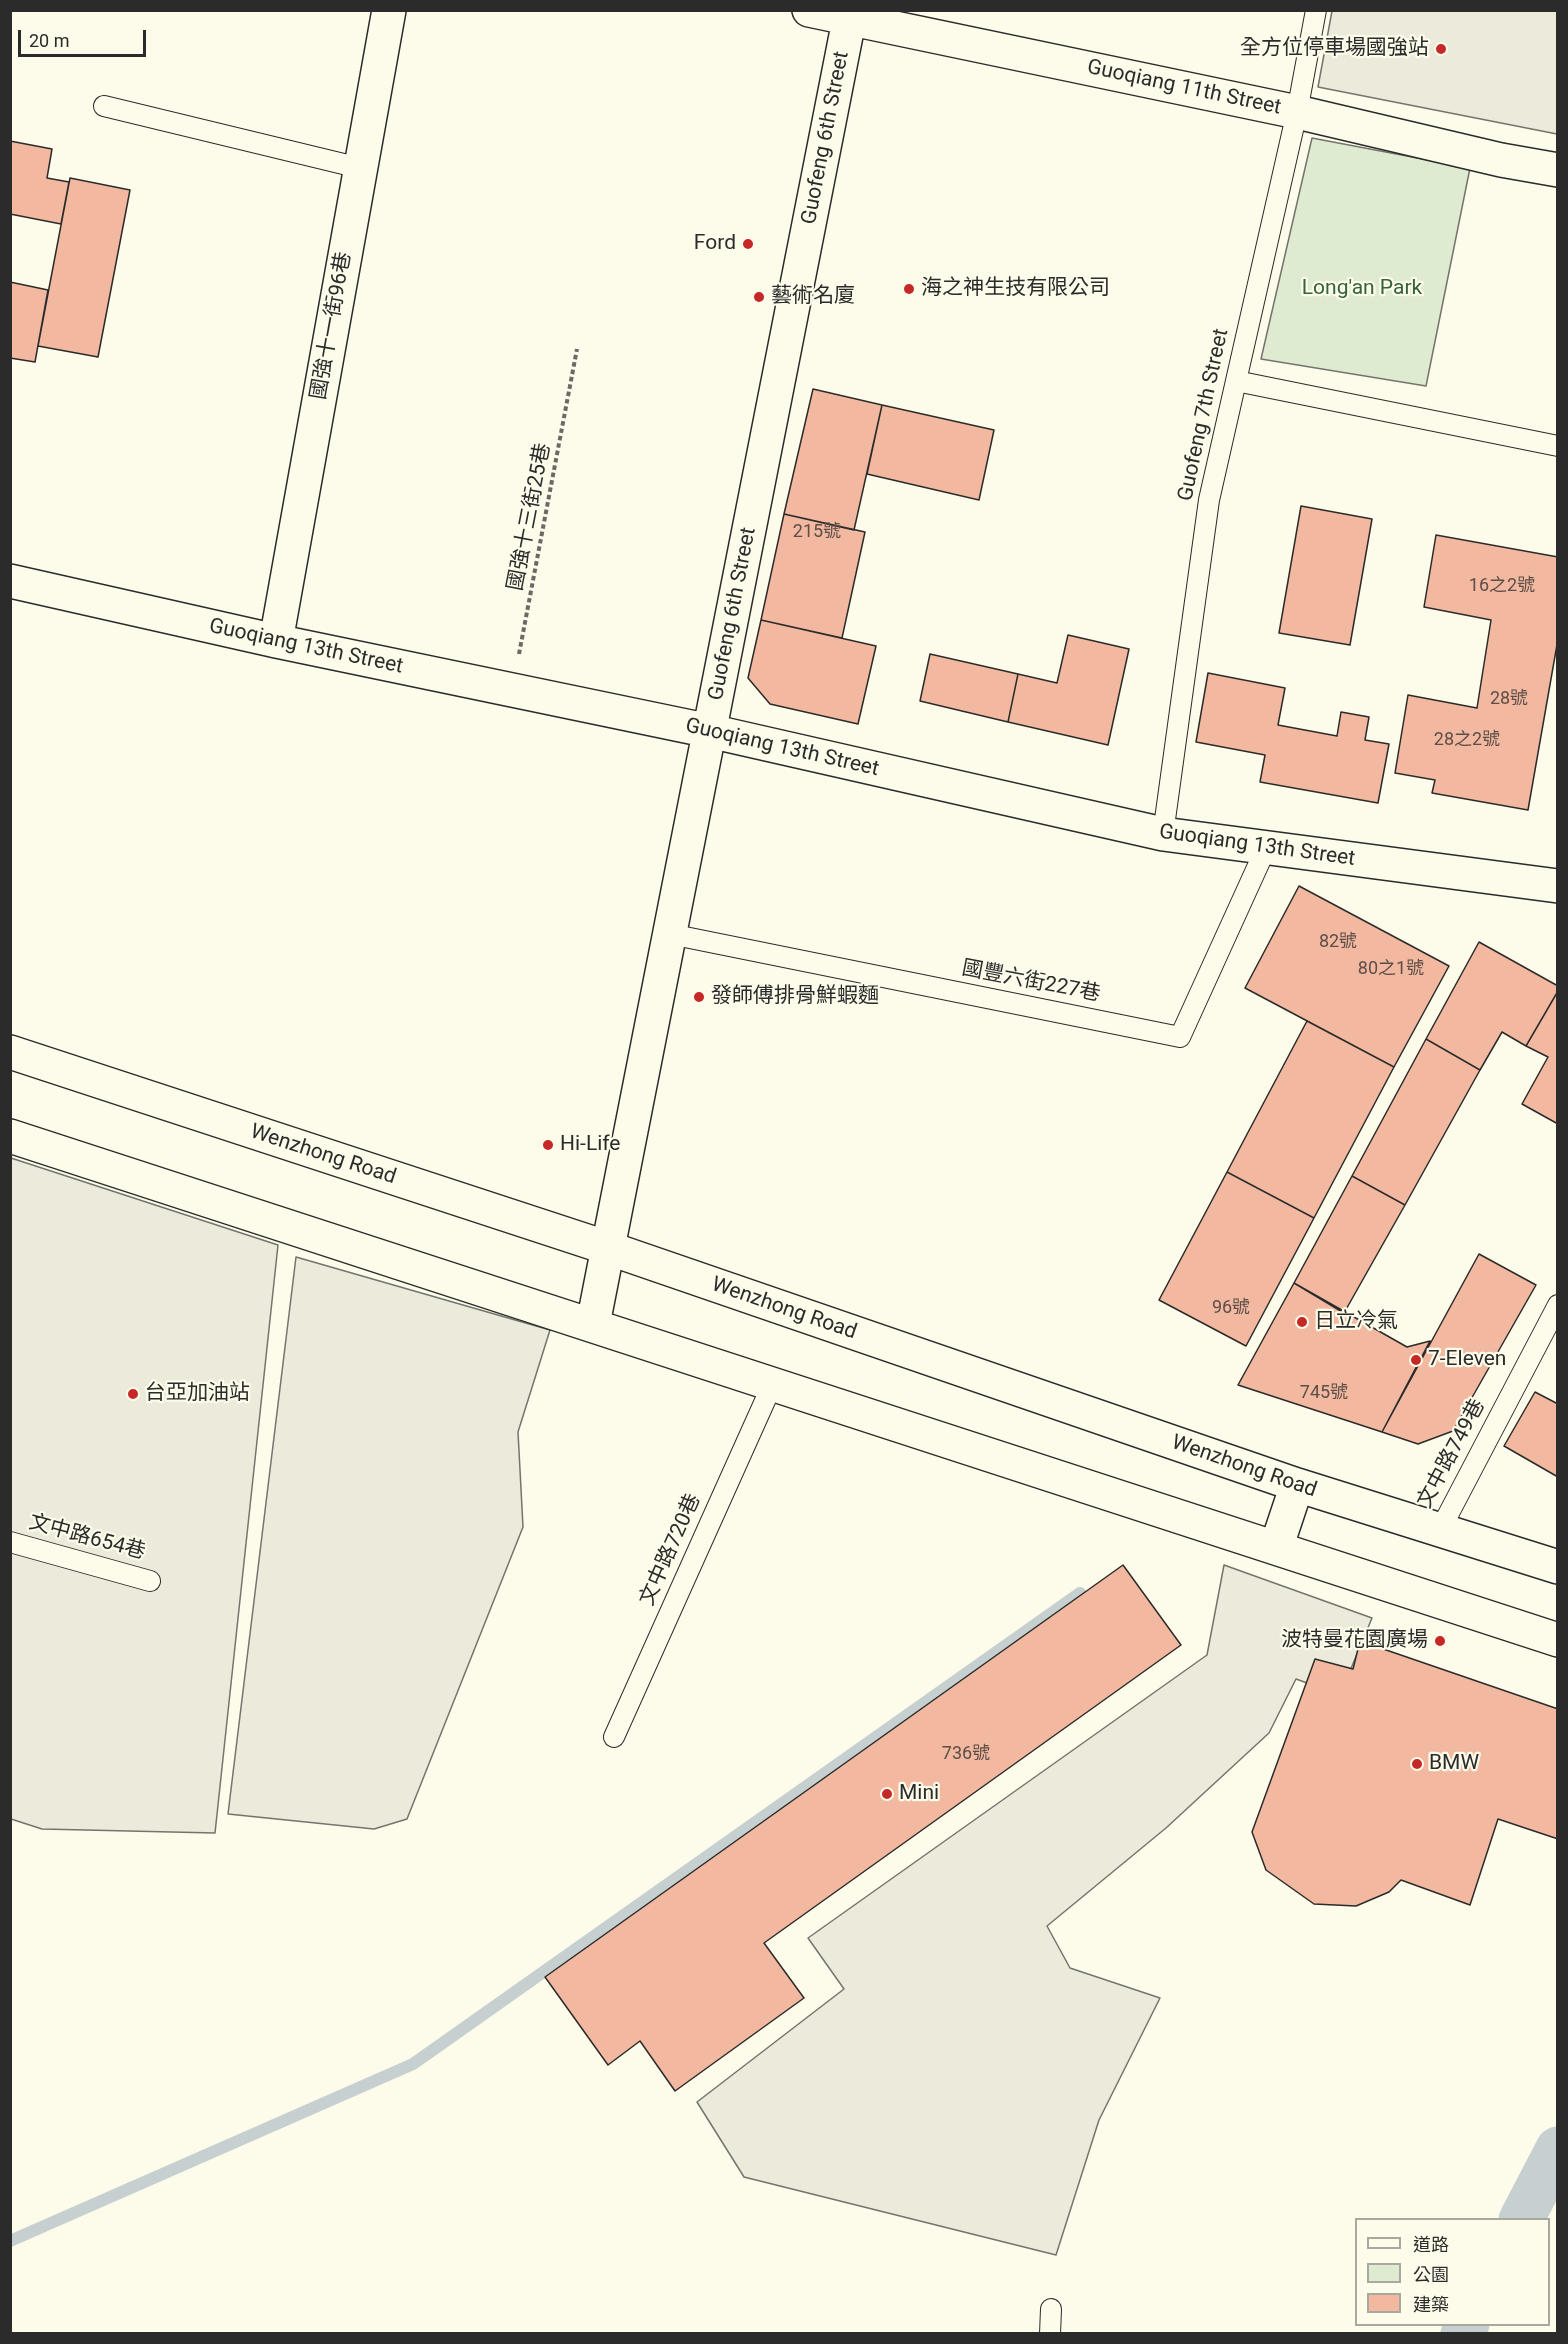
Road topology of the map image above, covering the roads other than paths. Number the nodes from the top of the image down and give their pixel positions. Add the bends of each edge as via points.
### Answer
1 (389, 10) edge
2 (809, 10) edge
3 (1316, 10) edge
4 (851, 14) edge
5 (104, 106) dead end
6 (1297, 112) junction
7 (360, 168) junction
8 (1557, 170) edge
9 (1236, 381) junction
10 (1557, 446) edge
11 (10, 581) edge
12 (276, 641) junction
13 (710, 731) junction
14 (1163, 834) junction
15 (1266, 848) junction
16 (1557, 886) edge
17 (670, 934) junction
18 (10, 1052) edge
19 (10, 1136) edge
20 (608, 1248) junction
21 (1557, 1305) edge
22 (593, 1324) junction
23 (772, 1383) junction
24 (1297, 1485) junction
25 (1440, 1530) junction
26 (10, 1542) edge
27 (1276, 1548) junction
28 (1557, 1567) edge
29 (150, 1581) dead end
30 (1557, 1640) edge
31 (614, 1737) dead end
32 (1051, 2309) dead end
33 (1050, 2334) edge

1 - 7 street, 國強十一街96巷
2 - 4 street, Guoqiang 11th Street
3 - 6 lane, Guofeng 7th Street
4 - 6 street, Guoqiang 11th Street
4 - 13 street, Guofeng 6th Street
5 - 7 lane
6 - 8 street, Guoqiang 11th Street
6 - 9 lane, Guofeng 7th Street
7 - 12 street, 國強十一街96巷
9 - 10 lane
9 - 14 lane, Guofeng 7th Street via 1209,500
11 - 12 street, Guoqiang 13th Street
12 - 13 street, Guoqiang 13th Street
13 - 14 street, Guoqiang 13th Street
13 - 17 street, Guofeng 6th Street
14 - 15 street, Guoqiang 13th Street
15 - 16 street, Guoqiang 13th Street
15 - 17 lane, 國豐六街227巷 via 1180,1037
17 - 20 street, Guofeng 6th Street
18 - 20 street, Wenzhong Road
19 - 22 street
20 - 22 street, Guofeng 6th Street
20 - 24 street, Wenzhong Road
21 - 25 lane, 文中路749巷
22 - 23 street
23 - 27 street
23 - 31 lane, 文中路720巷
24 - 25 street, Wenzhong Road
24 - 27 street
25 - 28 street, Wenzhong Road
26 - 29 lane, 文中路654巷
27 - 30 street
32 - 33 lane

